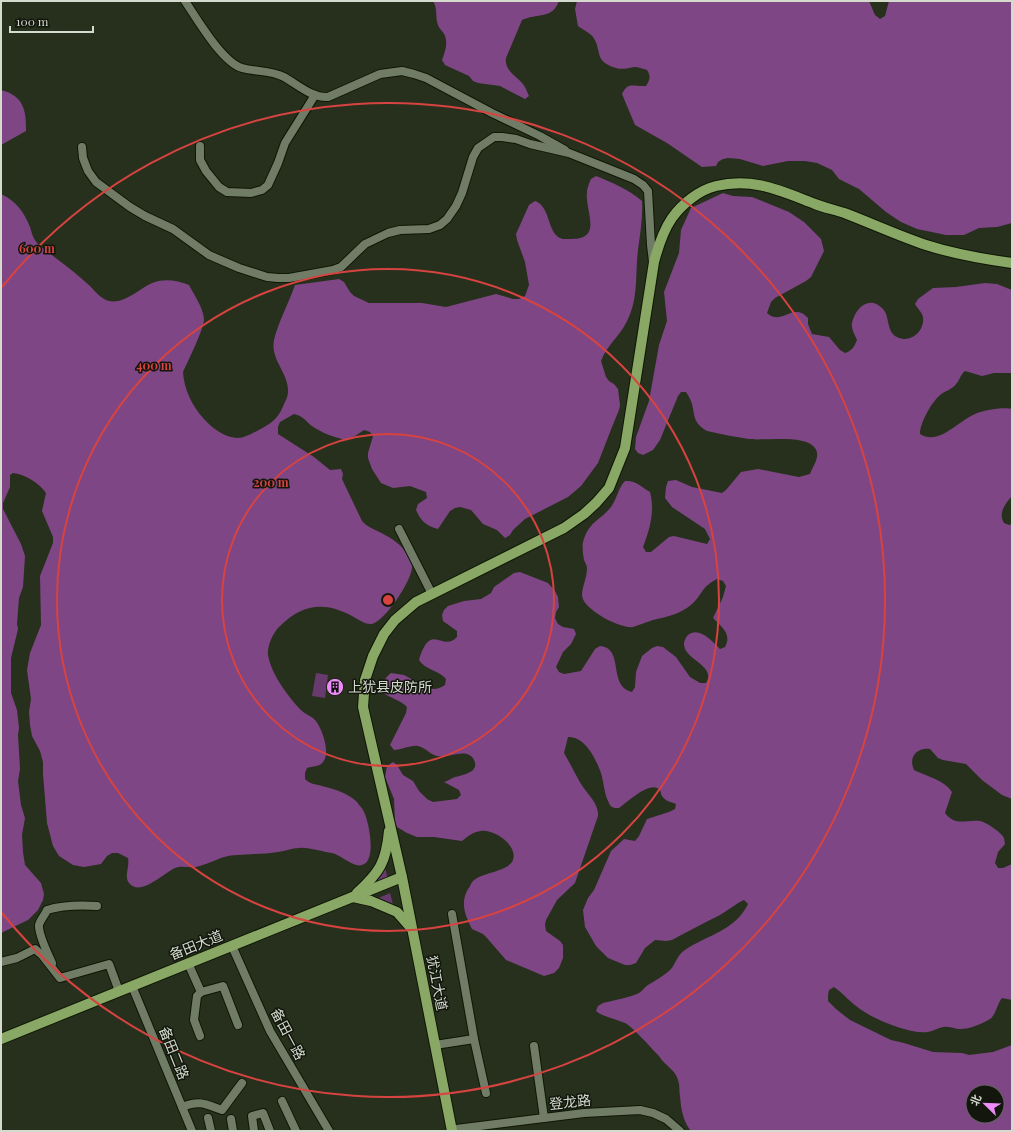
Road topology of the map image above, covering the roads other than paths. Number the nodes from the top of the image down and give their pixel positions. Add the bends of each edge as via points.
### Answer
1 (185, 1) edge
2 (191, 5) edge
3 (315, 95) junction
4 (200, 146) dead end
5 (82, 147) dead end
6 (569, 153) junction
7 (654, 262) junction
8 (1012, 263) edge
9 (399, 529) dead end
10 (432, 594) junction
11 (390, 823) junction
12 (402, 878) junction
13 (353, 897) junction
14 (97, 906) dead end
15 (452, 914) dead end
16 (412, 929) junction
17 (232, 946) junction
18 (1, 962) edge
19 (188, 963) junction
20 (58, 974) junction
21 (132, 986) junction
22 (119, 991) junction
23 (201, 992) junction
24 (238, 1025) dead end
25 (200, 1036) dead end
26 (1, 1039) edge
27 (474, 1039) junction
28 (435, 1045) junction
29 (534, 1046) dead end
30 (242, 1083) dead end
31 (486, 1093) dead end
32 (282, 1102) dead end
33 (182, 1107) junction
34 (208, 1118) dead end
35 (544, 1118) junction
36 (231, 1119) dead end
37 (453, 1130) edge
38 (192, 1131) edge
39 (211, 1131) edge
40 (233, 1131) edge
41 (254, 1131) edge
42 (270, 1131) edge
43 (296, 1131) edge
44 (329, 1131) edge
45 (680, 1131) edge

1 - 2 street
2 - 3 street via 222,53 236,66 283,76
3 - 4 street via 285,143 268,185 262,190 238,193 227,192 219,187 200,160
3 - 6 street via 328,97 380,74 402,71 426,78
5 - 6 street via 88,171 96,182 130,207 173,229 209,255 239,268 278,278 333,270 345,264 365,244 388,233 429,229 440,225 456,206 478,148 494,137 502,136
6 - 7 street via 634,179 648,190
7 - 8 main road, 犹江大道 via 672,217 684,205 714,186 737,183 762,185 783,191 926,245 985,260
7 - 10 main road, 犹江大道 via 625,448 609,488 584,514 564,528
9 - 10 street
10 - 11 main road, 犹江大道 via 416,602 391,625 373,656 365,680 363,707
11 - 12 main road, 犹江大道
11 - 13 main road via 388,844 378,872
12 - 13 main road, 备田大道
12 - 16 main road, 犹江大道
13 - 16 main road via 371,901 397,912
13 - 17 main road, 备田大道
14 - 20 street via 78,905 47,910 39,925 40,931
15 - 27 street
16 - 28 main road, 犹江大道
17 - 19 main road, 备田大道
17 - 44 street, 备田一路 via 270,1031
18 - 20 street via 35,949
19 - 21 main road, 备田大道
19 - 23 street
20 - 22 street via 60,978 109,964
21 - 22 main road, 备田大道
21 - 33 street, 备田二路
22 - 26 main road, 备田大道
23 - 24 street via 223,986
23 - 25 street via 197,996 194,1020
27 - 28 street
27 - 31 street
28 - 37 main road, 犹江大道
29 - 35 street
30 - 33 street via 222,1110 201,1102
32 - 43 street
33 - 38 street, 备田二路
34 - 39 street
35 - 37 street, 登龙路
35 - 45 street, 登龙路 via 640,1110 666,1119
36 - 40 street
41 - 42 street via 252,1116 263,1113

